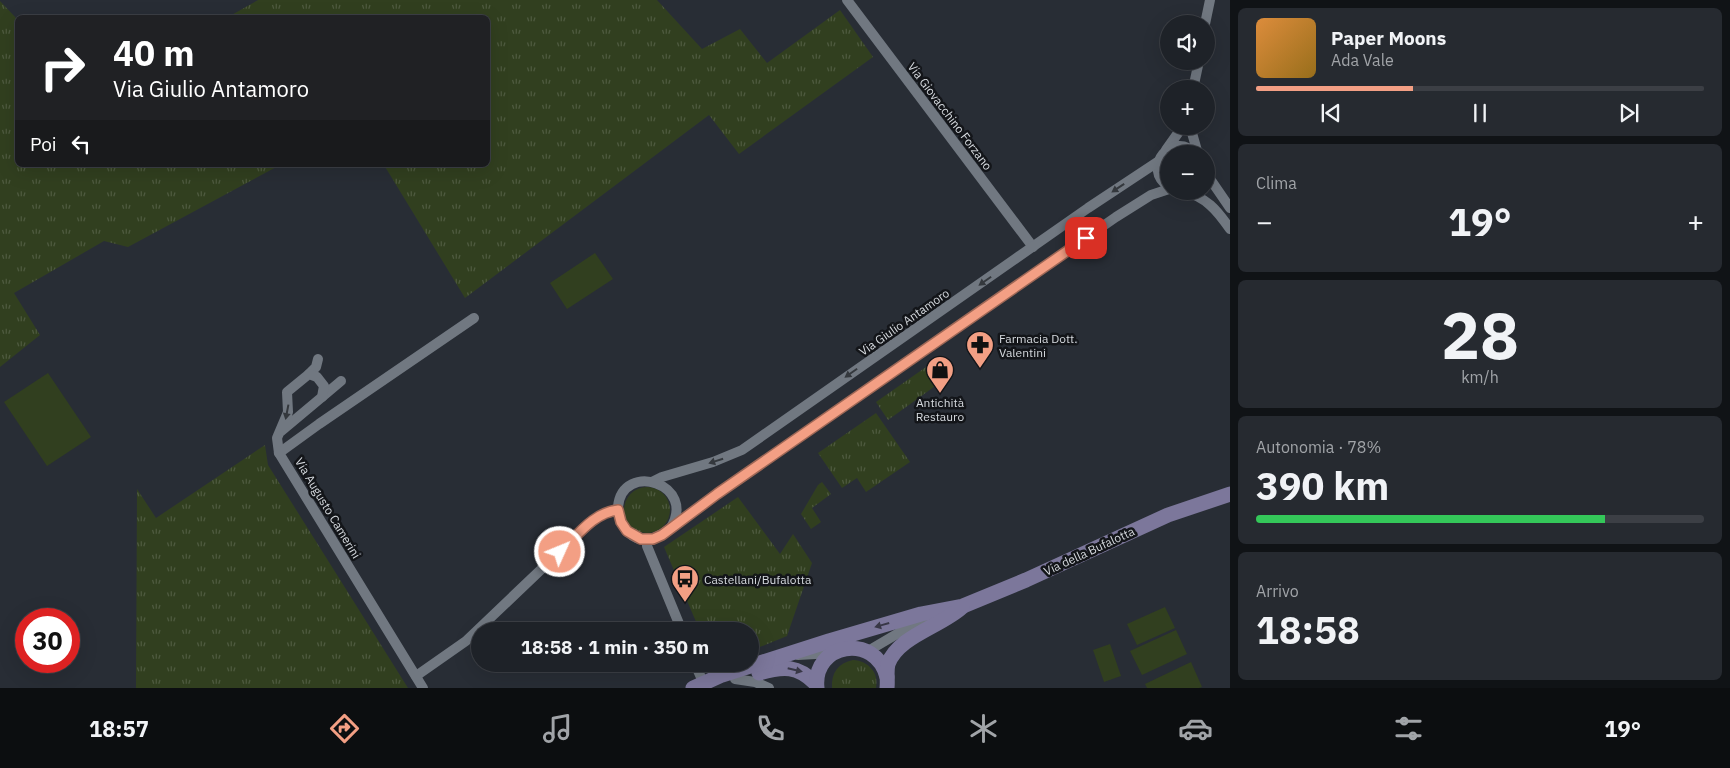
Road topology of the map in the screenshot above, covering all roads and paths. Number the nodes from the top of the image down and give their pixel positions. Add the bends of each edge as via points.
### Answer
1 (847, 0) edge
2 (1210, 0) edge
3 (1208, 15) edge
4 (1159, 161) joint
5 (1160, 177) edge
6 (1215, 186) edge
7 (1160, 192) edge
8 (1204, 200) edge
9 (1230, 208) edge
10 (1230, 229) edge
11 (1033, 247) junction
12 (474, 318) dead end
13 (318, 359) dead end
14 (310, 374) junction
15 (341, 381) dead end
16 (322, 397) junction
17 (279, 433) junction
18 (280, 453) junction
19 (652, 482) junction
20 (1230, 490) edge
21 (1223, 496) edge
22 (618, 510) junction
23 (670, 529) junction
24 (647, 539) junction
25 (963, 606) junction
26 (938, 611) junction
27 (678, 622) edge
28 (868, 651) junction
29 (834, 652) junction
30 (781, 656) junction
31 (696, 672) edge
32 (416, 676) junction
33 (736, 679) junction
34 (887, 683) edge
35 (698, 686) edge
36 (817, 686) edge
37 (424, 688) edge
38 (769, 688) edge

1 - 11 street, Via Giovacchino Forzano
2 - 3 street
4 - 5 street
4 -> 11 street, Via Giulio Antamoro
6 - 9 street
7 - 23 street via 1116,217
8 - 10 street
11 -> 19 street, Via Giulio Antamoro via 742,450
12 - 18 street, Via Augusto Camerini
13 - 14 street
14 - 16 street via 323,384
14 -> 17 street via 287,392 288,412
15 - 16 street
16 - 17 street
17 - 18 street
18 - 32 street, Via Augusto Camerini
19 - 22 street, Via Giulio Antamoro via 642,481 628,488
19 - 23 street via 665,487 675,500 675,518
20 - 21 street, Via della Bufalotta
21 - 25 street, Via della Bufalotta via 1168,515
22 - 24 street via 627,531
22 - 32 street via 592,521 470,638
23 - 24 street via 658,537
24 - 27 street
25 - 26 street, Via della Bufalotta
25 - 34 street, Via della Bufalotta via 901,647 889,663
26 - 28 street, Via della Bufalotta
26 -> 30 street, Via della Bufalotta
28 - 29 street, Via della Bufalotta via 849,648
28 - 34 street, Via della Bufalotta via 882,664
29 - 30 street, Via della Bufalotta
29 - 36 street via 820,669
30 - 35 street, Via della Bufalotta
31 - 35 street
32 - 37 street, Via Augusto Camerini
33 - 35 street
33 -> 36 street via 787,668 802,671
33 - 38 street

